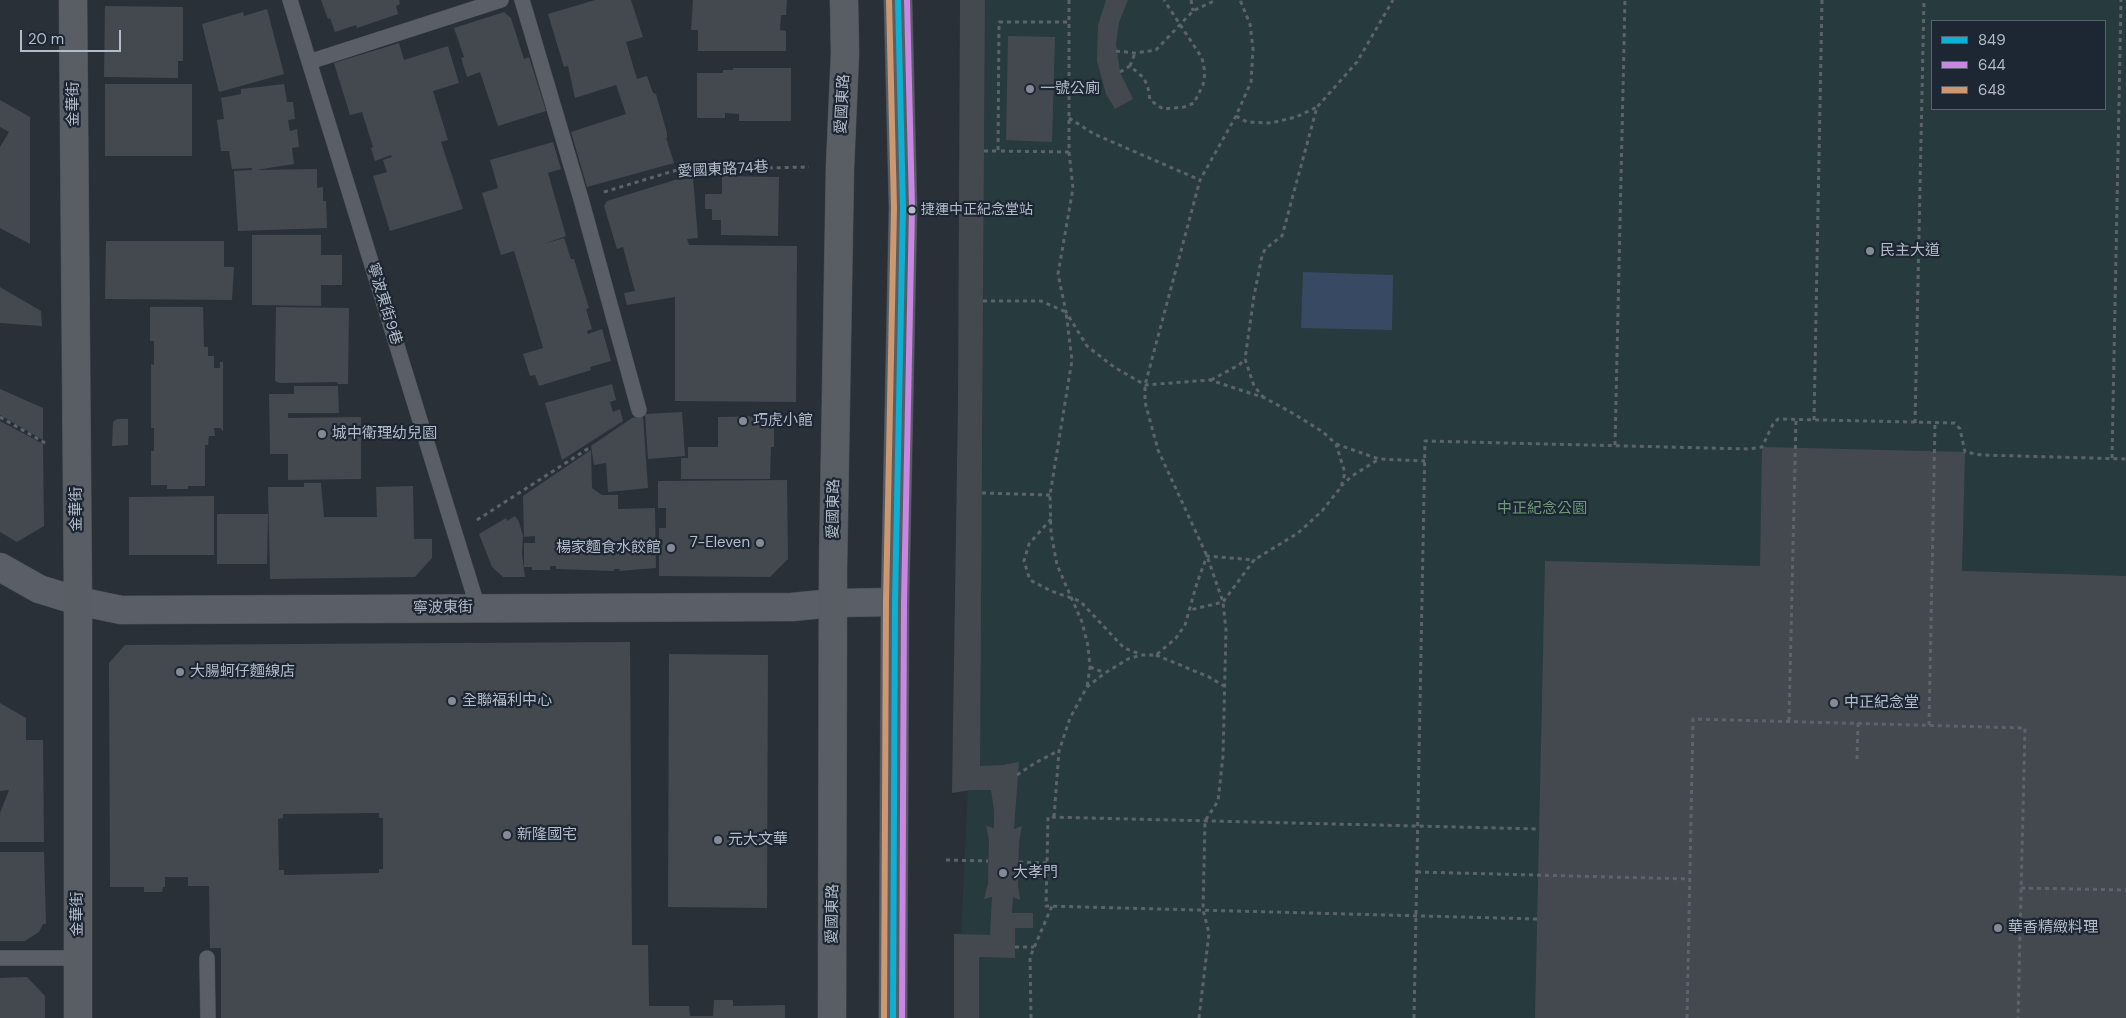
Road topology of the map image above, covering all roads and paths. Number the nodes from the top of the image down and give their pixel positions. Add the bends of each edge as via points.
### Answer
1 (73, 0) edge
2 (290, 0) edge
3 (501, 0) edge
4 (522, 0) edge
5 (844, 0) edge
6 (898, 0) edge
7 (1069, 0) edge
8 (1164, 0) edge
9 (1191, 0) edge
10 (1216, 0) edge
11 (1240, 0) edge
12 (1393, 0) edge
13 (1625, 0) edge
14 (1822, 0) edge
15 (1924, 0) edge
16 (2121, 0) edge
17 (1193, 10) junction
18 (1069, 22) junction
19 (1180, 26) junction
20 (1116, 51) dead end
21 (1135, 54) junction
22 (309, 62) junction
23 (1130, 66) junction
24 (1120, 72) dead end
25 (1318, 107) junction
26 (1236, 116) junction
27 (1069, 118) junction
28 (984, 151) dead end
29 (998, 151) junction
30 (1069, 152) junction
31 (840, 167) junction
32 (1200, 180) junction
33 (580, 200) junction
34 (983, 301) dead end
35 (1066, 312) junction
36 (1245, 359) junction
37 (1210, 380) junction
38 (1144, 385) junction
39 (1265, 398) junction
40 (639, 410) dead end
41 (0, 417) edge
42 (1796, 420) junction
43 (1814, 420) junction
44 (1915, 423) junction
45 (1935, 423) junction
46 (1336, 444) junction
47 (48, 445) dead end
48 (1615, 445) junction
49 (589, 448) dead end
50 (2112, 458) junction
51 (1379, 459) junction
52 (2126, 459) edge
53 (1425, 461) junction
54 (1341, 487) junction
55 (982, 494) dead end
56 (1050, 495) junction
57 (1051, 519) junction
58 (454, 530) junction
59 (1208, 556) junction
60 (1254, 560) junction
61 (0, 567) edge
62 (1072, 598) junction
63 (78, 601) junction
64 (895, 602) junction
65 (1223, 602) junction
66 (833, 603) junction
67 (478, 608) junction
68 (1190, 610) junction
69 (1141, 655) junction
70 (1156, 655) junction
71 (1090, 667) junction
72 (1105, 673) junction
73 (1224, 686) junction
74 (1087, 687) junction
75 (1789, 722) junction
76 (1858, 724) junction
77 (1929, 725) junction
78 (1059, 750) junction
79 (1857, 759) dead end
80 (1017, 775) dead end
81 (1054, 817) junction
82 (1205, 821) junction
83 (1417, 826) junction
84 (1539, 830) dead end
85 (946, 860) dead end
86 (988, 861) dead end
87 (1019, 862) dead end
88 (1047, 863) junction
89 (1417, 872) junction
90 (1690, 879) junction
91 (2021, 888) junction
92 (2126, 890) edge
93 (1052, 906) junction
94 (1203, 910) junction
95 (1416, 915) junction
96 (1537, 918) dead end
97 (1034, 947) junction
98 (1015, 948) dead end
99 (0, 958) edge
100 (78, 958) junction
101 (207, 958) dead end
102 (78, 1018) edge
103 (208, 1018) edge
104 (832, 1018) edge
105 (893, 1018) edge
106 (1032, 1018) edge
107 (1199, 1018) edge
108 (1414, 1018) edge
109 (1687, 1018) edge
110 (2018, 1018) edge

1 - 63 street, 金華街
2 - 22 lane, 寧波東街9巷
3 - 22 lane
4 - 33 lane
5 - 31 street, 愛國東路
6 - 64 street via 903,208
7 - 18 path
8 - 19 path
9 - 17 path
10 - 17 path
11 - 26 path via 1250,24 1253,50 1251,82
12 - 25 path via 1357,62
13 - 48 path
14 - 43 path
15 - 44 path
16 - 50 path
17 - 19 path
18 - 27 path
18 - 29 path via 1000,22
19 - 21 path via 1156,50
19 - 23 path via 1202,58 1205,73 1194,104 1163,109 1150,100 1144,78
20 - 21 path
21 - 23 path
22 - 58 lane, 寧波東街9巷
23 - 24 path
25 - 26 path via 1271,123 1247,122
25 - 36 path via 1282,236 1262,256
26 - 32 path
27 - 30 path
27 - 32 path via 1094,134
28 - 29 path
29 - 30 path
30 - 35 path via 1073,188 1058,274
31 - 33 path, 愛國東路74巷 via 677,170
31 - 66 street, 愛國東路
32 - 38 path
33 - 40 lane
34 - 35 path via 1041,300
35 - 38 path via 1086,346
35 - 56 path via 1072,360
36 - 37 path
36 - 39 path via 1254,386
37 - 38 path
37 - 39 path
38 - 59 path via 1144,402 1158,450
39 - 46 path via 1323,432
41 - 47 path
42 - 43 path
42 - 48 path via 1778,419 1762,447 1749,449
42 - 75 path
43 - 44 path
44 - 45 path
45 - 50 path via 1955,424 1960,429 1965,452
45 - 77 path
46 - 51 path
46 - 54 path via 1346,473
48 - 53 path via 1426,441
49 - 58 path via 475,522
50 - 52 path
51 - 53 path
51 - 54 path
53 - 83 path
54 - 60 path via 1322,511 1298,533
55 - 56 path
56 - 57 path
57 - 62 path via 1057,565
57 - 62 path via 1029,544 1024,561 1030,580
58 - 67 lane, 寧波東街9巷
59 - 60 path
59 - 65 path
59 - 68 path via 1196,583
60 - 65 path
61 - 63 street, 寧波東街 via 39,589
62 - 69 path via 1080,601 1124,648
62 - 71 path via 1082,622
63 - 67 street, 寧波東街 via 121,610
63 - 100 street, 金華街
64 - 66 street, 寧波東街
64 - 105 street
65 - 68 path
65 - 73 path via 1226,630
66 - 67 street, 寧波東街 via 792,607
66 - 104 street, 愛國東路
68 - 70 path via 1176,638
69 - 70 path
69 - 72 path
70 - 73 path
71 - 72 path
71 - 74 path
72 - 74 path
73 - 82 path via 1223,756 1218,801
74 - 78 path via 1070,718
75 - 76 path
75 - 90 path via 1693,719
76 - 77 path
76 - 79 path
77 - 91 path via 2025,728
78 - 80 path
78 - 81 path
81 - 82 path
81 - 88 path via 1048,817
82 - 83 path
82 - 94 path
83 - 84 path
83 - 89 path
85 - 86 path
87 - 88 path
88 - 93 path via 1046,906
89 - 90 path
89 - 95 path
90 - 109 path
91 - 92 path
91 - 110 path
93 - 94 path
93 - 97 path
94 - 95 path
94 - 107 path via 1209,933
95 - 96 path
95 - 108 path
97 - 98 path
97 - 106 path via 1030,957
99 - 100 lane
100 - 102 street, 金華街
101 - 103 lane

